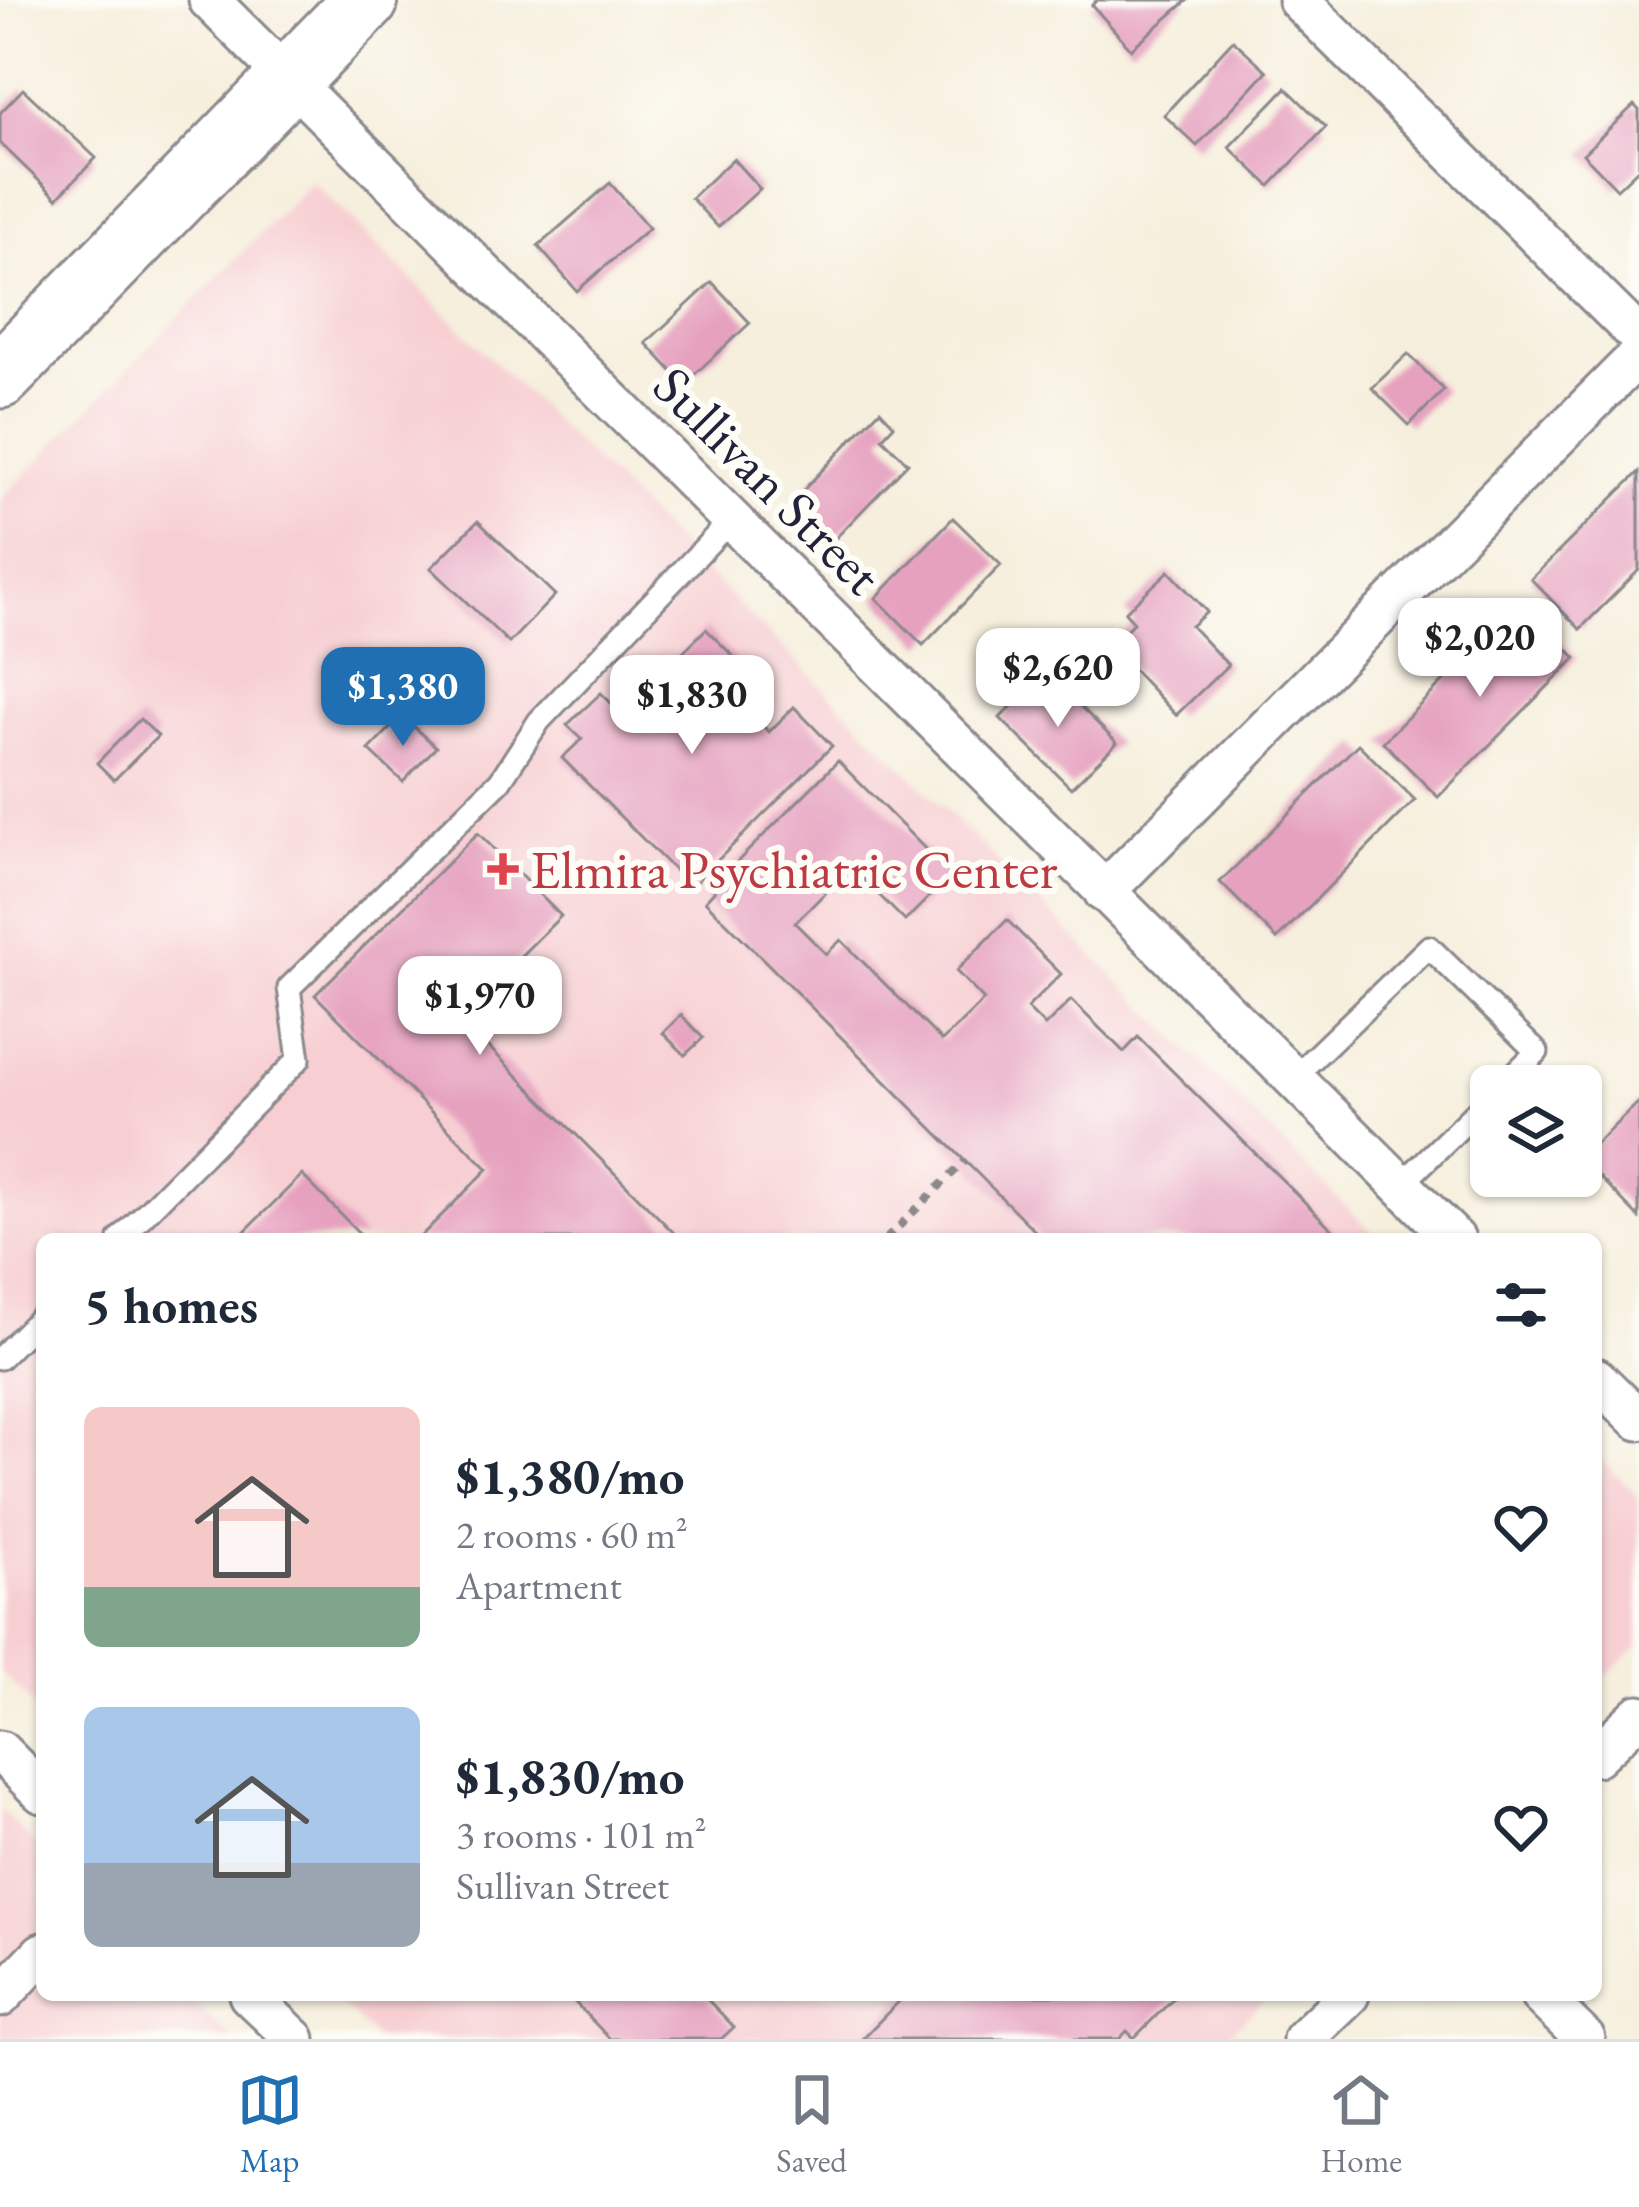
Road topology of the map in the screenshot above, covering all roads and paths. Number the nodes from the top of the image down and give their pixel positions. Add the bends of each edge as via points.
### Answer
1 (208, 0) edge
2 (366, 0) edge
3 (1298, 0) edge
4 (288, 80) junction
5 (1639, 338) edge
6 (1639, 355) edge
7 (0, 376) edge
8 (731, 520) junction
9 (1104, 892) junction
10 (1524, 1065) edge
11 (1293, 1078) junction
12 (1470, 1118) edge
13 (965, 1161) dead end
14 (1401, 1185) junction
15 (126, 1233) edge
16 (892, 1233) edge
17 (1449, 1233) edge
18 (36, 1322) edge
19 (0, 1358) edge
20 (1602, 1384) edge
21 (1639, 1420) edge
22 (1639, 1715) edge
23 (1602, 1750) edge
24 (0, 1751) edge
25 (36, 1787) edge
26 (36, 1960) edge
27 (0, 1997) edge
28 (255, 2001) edge
29 (1342, 2001) edge
30 (1546, 2001) edge
31 (295, 2039) edge
32 (1303, 2039) edge
33 (1585, 2039) edge

1 - 4 street, Sullivan Street
2 - 4 main road
3 - 5 street
4 - 7 main road
4 - 8 street, Sullivan Street
6 - 9 street
8 - 9 street, Sullivan Street
8 - 15 lane via 539,721 500,781 289,988 299,1059
9 - 11 street, Sullivan Street
10 - 11 lane via 1537,1052 1429,946
11 - 14 street, Sullivan Street
12 - 14 lane
13 - 16 path
14 - 17 street, Sullivan Street
18 - 19 lane
20 - 21 street
22 - 23 street
24 - 25 street
26 - 27 street
28 - 31 street
29 - 32 street
30 - 33 street

